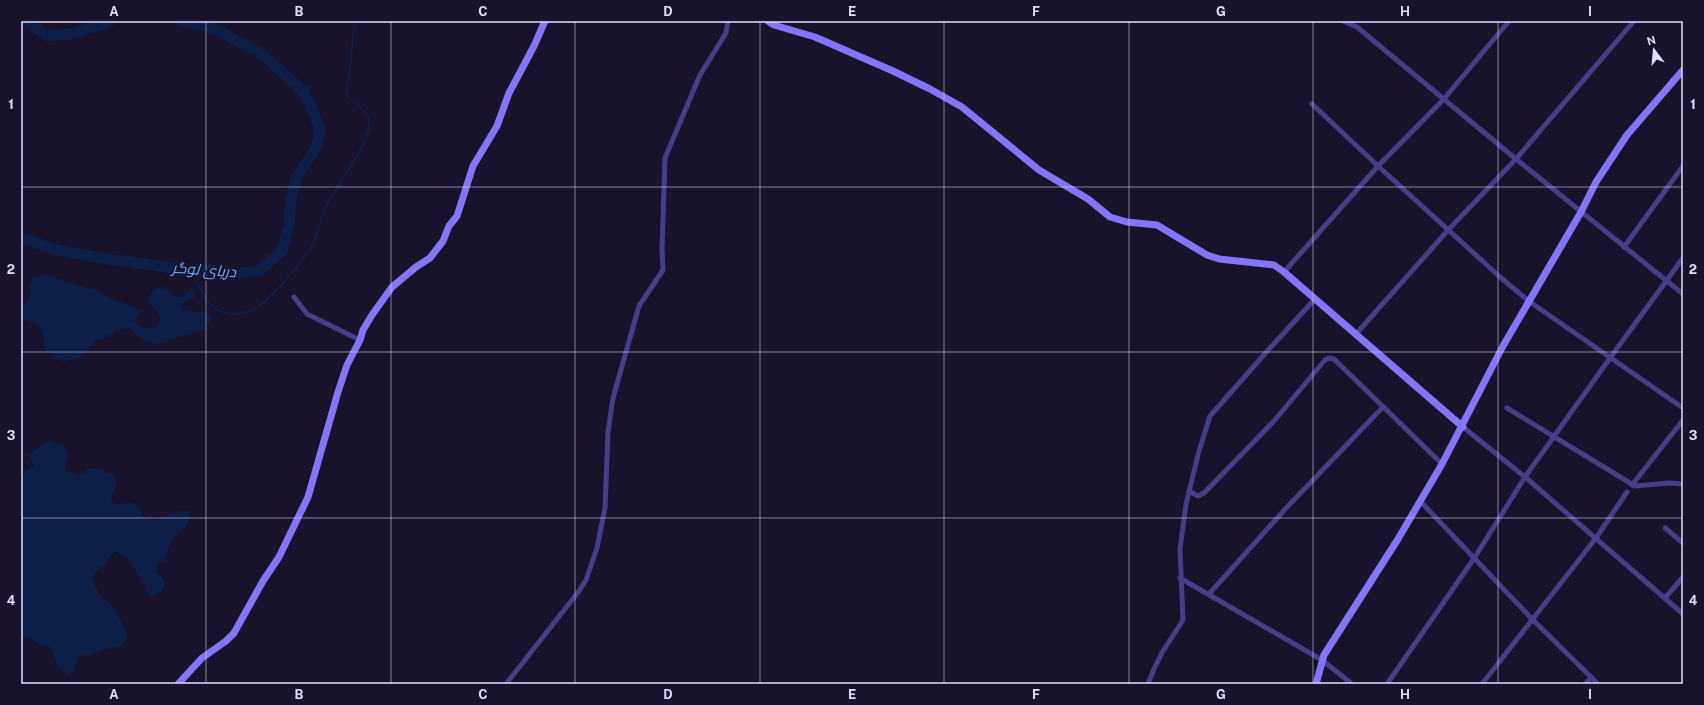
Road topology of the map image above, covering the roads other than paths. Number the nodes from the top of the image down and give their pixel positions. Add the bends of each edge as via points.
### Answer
1 (545, 21) edge
2 (728, 21) edge
3 (768, 21) edge
4 (1343, 21) edge
5 (1509, 21) edge
6 (1634, 21) edge
7 (1683, 70) edge
8 (1443, 100) junction
9 (1312, 104) dead end
10 (1516, 159) junction
11 (1378, 166) junction
12 (1683, 166) edge
13 (1581, 212) junction
14 (1449, 229) junction
15 (1624, 247) junction
16 (1683, 258) edge
17 (1284, 272) junction
18 (1667, 281) junction
19 (1683, 294) edge
20 (294, 297) dead end
21 (1315, 299) junction
22 (1530, 302) junction
23 (1356, 334) junction
24 (360, 340) junction
25 (1610, 358) junction
26 (1383, 407) junction
27 (1507, 408) dead end
28 (1683, 408) edge
29 (1683, 420) edge
30 (1463, 427) junction
31 (1554, 436) junction
32 (1442, 464) junction
33 (1525, 477) junction
34 (1683, 484) edge
35 (1632, 485) junction
36 (1189, 491) junction
37 (1627, 492) dead end
38 (1420, 501) junction
39 (1665, 528) dead end
40 (1596, 538) junction
41 (1683, 543) edge
42 (1474, 557) junction
43 (1683, 577) edge
44 (1180, 578) junction
45 (1209, 594) junction
46 (1665, 598) junction
47 (1683, 614) edge
48 (1533, 620) junction
49 (1322, 660) junction
50 (1591, 678) junction
51 (178, 684) edge
52 (506, 684) edge
53 (1148, 684) edge
54 (1316, 684) edge
55 (1352, 684) edge
56 (1387, 684) edge
57 (1482, 684) edge
58 (1585, 684) edge
59 (1598, 684) edge

1 - 24 street via 509,93 497,126 472,166 457,216 449,226 443,241 430,258 416,266 392,287 372,315
2 - 52 street via 726,33 700,75 666,158 663,270 639,306 613,398 608,432 605,508 595,554 586,580 579,591
3 - 17 street via 814,37 893,71 962,107 1039,170 1088,199 1110,217 1127,222 1157,225 1207,256 1274,265
4 - 8 street via 1357,27
5 - 8 street
6 - 10 street
7 - 13 street via 1626,135 1596,182
8 - 10 street
8 - 11 street
9 - 11 street
10 - 13 street
10 - 14 street
11 - 14 street
11 - 17 street
12 - 15 street
13 - 15 street
13 - 22 street
14 - 22 street
14 - 23 street
15 - 18 street
16 - 18 street
17 - 21 street
18 - 19 street
18 - 25 street
20 - 24 street via 307,314
21 - 23 street
21 - 36 street via 1210,416
22 - 25 street
22 - 30 street via 1503,346
23 - 30 street
24 - 51 street via 347,365 338,392 308,497 280,557 263,581 234,633 202,658
25 - 28 street
25 - 31 street
26 - 32 street
26 - 36 street via 1334,359 1329,358 1274,421 1204,493 1198,496
26 - 45 street via 1288,506
27 - 31 street
29 - 35 street
30 - 32 street
30 - 33 street
31 - 33 street
31 - 35 street
32 - 38 street
33 - 40 street
33 - 42 street
34 - 35 street via 1638,487
36 - 44 street via 1180,550
37 - 40 street
38 - 42 street
38 - 49 street
39 - 41 street
40 - 46 street
40 - 48 street
42 - 48 street
42 - 56 street
43 - 46 street
44 - 45 street
44 - 53 street via 1184,620 1160,657
45 - 49 street
46 - 47 street
48 - 50 street
48 - 57 street
49 - 54 street
49 - 55 street
50 - 58 street
50 - 59 street

